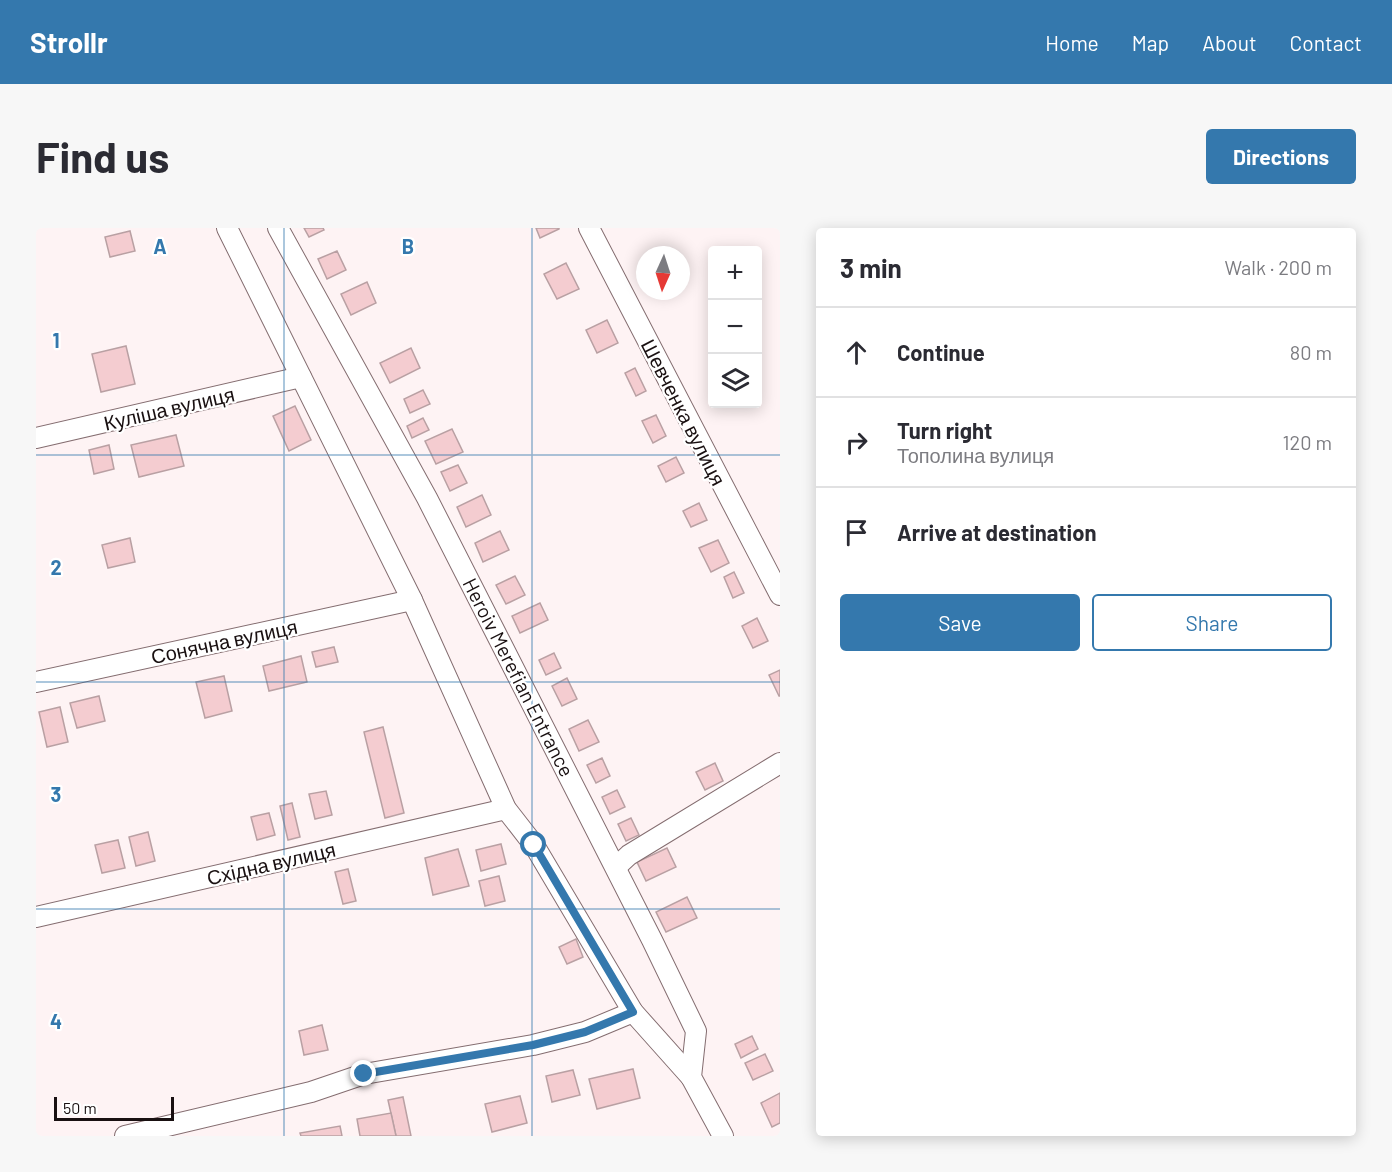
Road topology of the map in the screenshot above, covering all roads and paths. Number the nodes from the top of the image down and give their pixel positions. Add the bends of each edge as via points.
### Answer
1 (227, 228) edge
2 (278, 228) edge
3 (589, 228) edge
4 (301, 377) junction
5 (36, 438) edge
6 (780, 596) edge
7 (412, 600) junction
8 (36, 682) edge
9 (780, 763) edge
10 (506, 809) junction
11 (616, 867) junction
12 (36, 917) edge
13 (633, 1012) junction
14 (691, 1077) junction
15 (125, 1136) edge
16 (723, 1136) edge

1 - 4 street
2 - 11 street, Heroiv Merefian Entrance via 427,498
3 - 6 street, Шевченка вулиця
4 - 5 street, Куліша вулиця
4 - 7 street
7 - 8 street, Сонячна вулиця
7 - 10 street
9 - 11 street via 629,855
10 - 12 street, Східна вулиця
10 - 13 street via 534,845
11 - 14 street, Heroiv Merefian Entrance via 696,1031
13 - 14 street
13 - 15 street via 585,1032 364,1074 311,1092
14 - 16 street

